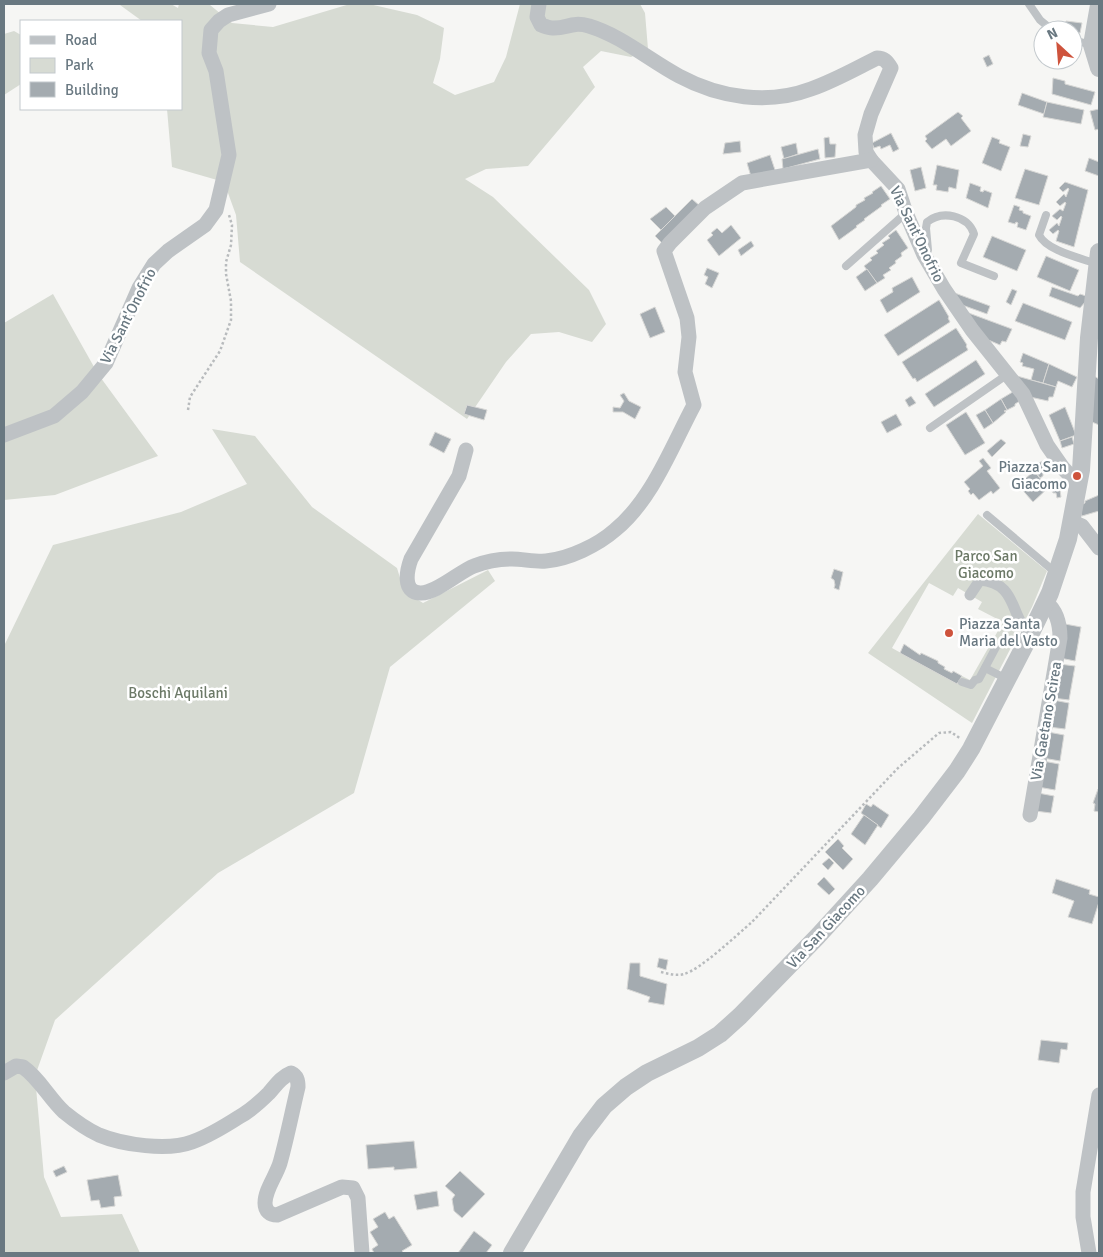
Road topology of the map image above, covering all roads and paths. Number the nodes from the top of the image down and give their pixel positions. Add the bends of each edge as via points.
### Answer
1 (269, 4) edge
2 (539, 4) edge
3 (1029, 4) edge
4 (1099, 5) edge
5 (1040, 20) edge
6 (1083, 43) edge
7 (1092, 45) junction
8 (1099, 68) edge
9 (871, 160) junction
10 (221, 192) junction
11 (906, 214) junction
12 (1046, 215) dead end
13 (924, 255) junction
14 (1098, 258) edge
15 (846, 266) dead end
16 (994, 276) dead end
17 (1094, 339) edge
18 (1008, 374) junction
19 (188, 410) dead end
20 (930, 428) dead end
21 (4, 435) edge
22 (466, 450) dead end
23 (1080, 485) junction
24 (987, 515) dead end
25 (1072, 522) junction
26 (1099, 548) edge
27 (1057, 575) junction
28 (970, 595) dead end
29 (1046, 602) junction
30 (1031, 634) junction
31 (996, 647) dead end
32 (985, 668) junction
33 (1008, 679) junction
34 (962, 682) dead end
35 (971, 749) junction
36 (1030, 815) dead end
37 (661, 972) dead end
38 (4, 1073) edge
39 (1099, 1095) edge
40 (1096, 1127) edge
41 (362, 1253) edge
42 (512, 1253) edge
43 (1088, 1253) edge

1 - 10 street, Via Sant'Onofrio via 228,16 211,30 209,53 216,71 229,155
2 - 9 street, Via Sant'Onofrio via 537,17 541,25 553,28 578,23 591,27 680,76 732,96 778,98 811,90 883,58 891,68 865,135 866,152
3 - 5 lane
4 - 7 street
6 - 7 lane
7 - 8 street
9 - 11 street, Via Sant'Onofrio via 898,189
9 - 22 street via 742,183 705,208 664,251 687,318 689,337 685,372 694,405 647,493 614,531 570,555 547,561 492,560 472,566 432,590 420,593 412,590 406,571 459,476
10 - 19 path via 232,225 226,268 231,320 220,351 190,397
10 - 21 street, Via Sant'Onofrio via 216,210 206,225 154,264 139,288 106,363 82,392 54,416
11 - 13 street, Via Sant'Onofrio
11 - 15 lane
12 - 14 lane via 1039,235 1042,242
13 - 16 lane via 928,250 927,222 944,215 963,219 972,226 974,234 961,263
13 - 18 street, Via Sant'Onofrio via 972,330
14 - 17 street
17 - 23 street
18 - 20 lane
18 - 23 street, Via Sant'Onofrio via 1026,400 1052,454
23 - 25 street
24 - 27 lane
25 - 26 street via 1082,526
25 - 27 street, Via San Giacomo
27 - 29 street, Via San Giacomo
28 - 30 street via 980,580 995,583 1010,598 1024,627
29 - 30 street, Via San Giacomo
29 - 36 street, Via Gaetano Scirea via 1057,618 1060,638
30 - 33 street, Via San Giacomo
31 - 32 lane
32 - 33 lane
32 - 34 lane via 971,685
33 - 35 street, Via San Giacomo
35 - 37 path via 957,734 939,733 881,785 752,922 727,944 684,974
35 - 42 street, Via San Giacomo via 958,771 870,879 740,1016 720,1034 647,1073 604,1106 581,1136
38 - 41 street via 16,1066 23,1067 62,1110 100,1136 159,1147 193,1142 218,1129 242,1116 282,1078 291,1073 295,1075 298,1087 280,1165 265,1199 267,1211 277,1215 342,1187 353,1188 358,1198
39 - 40 street
40 - 43 street via 1083,1198

